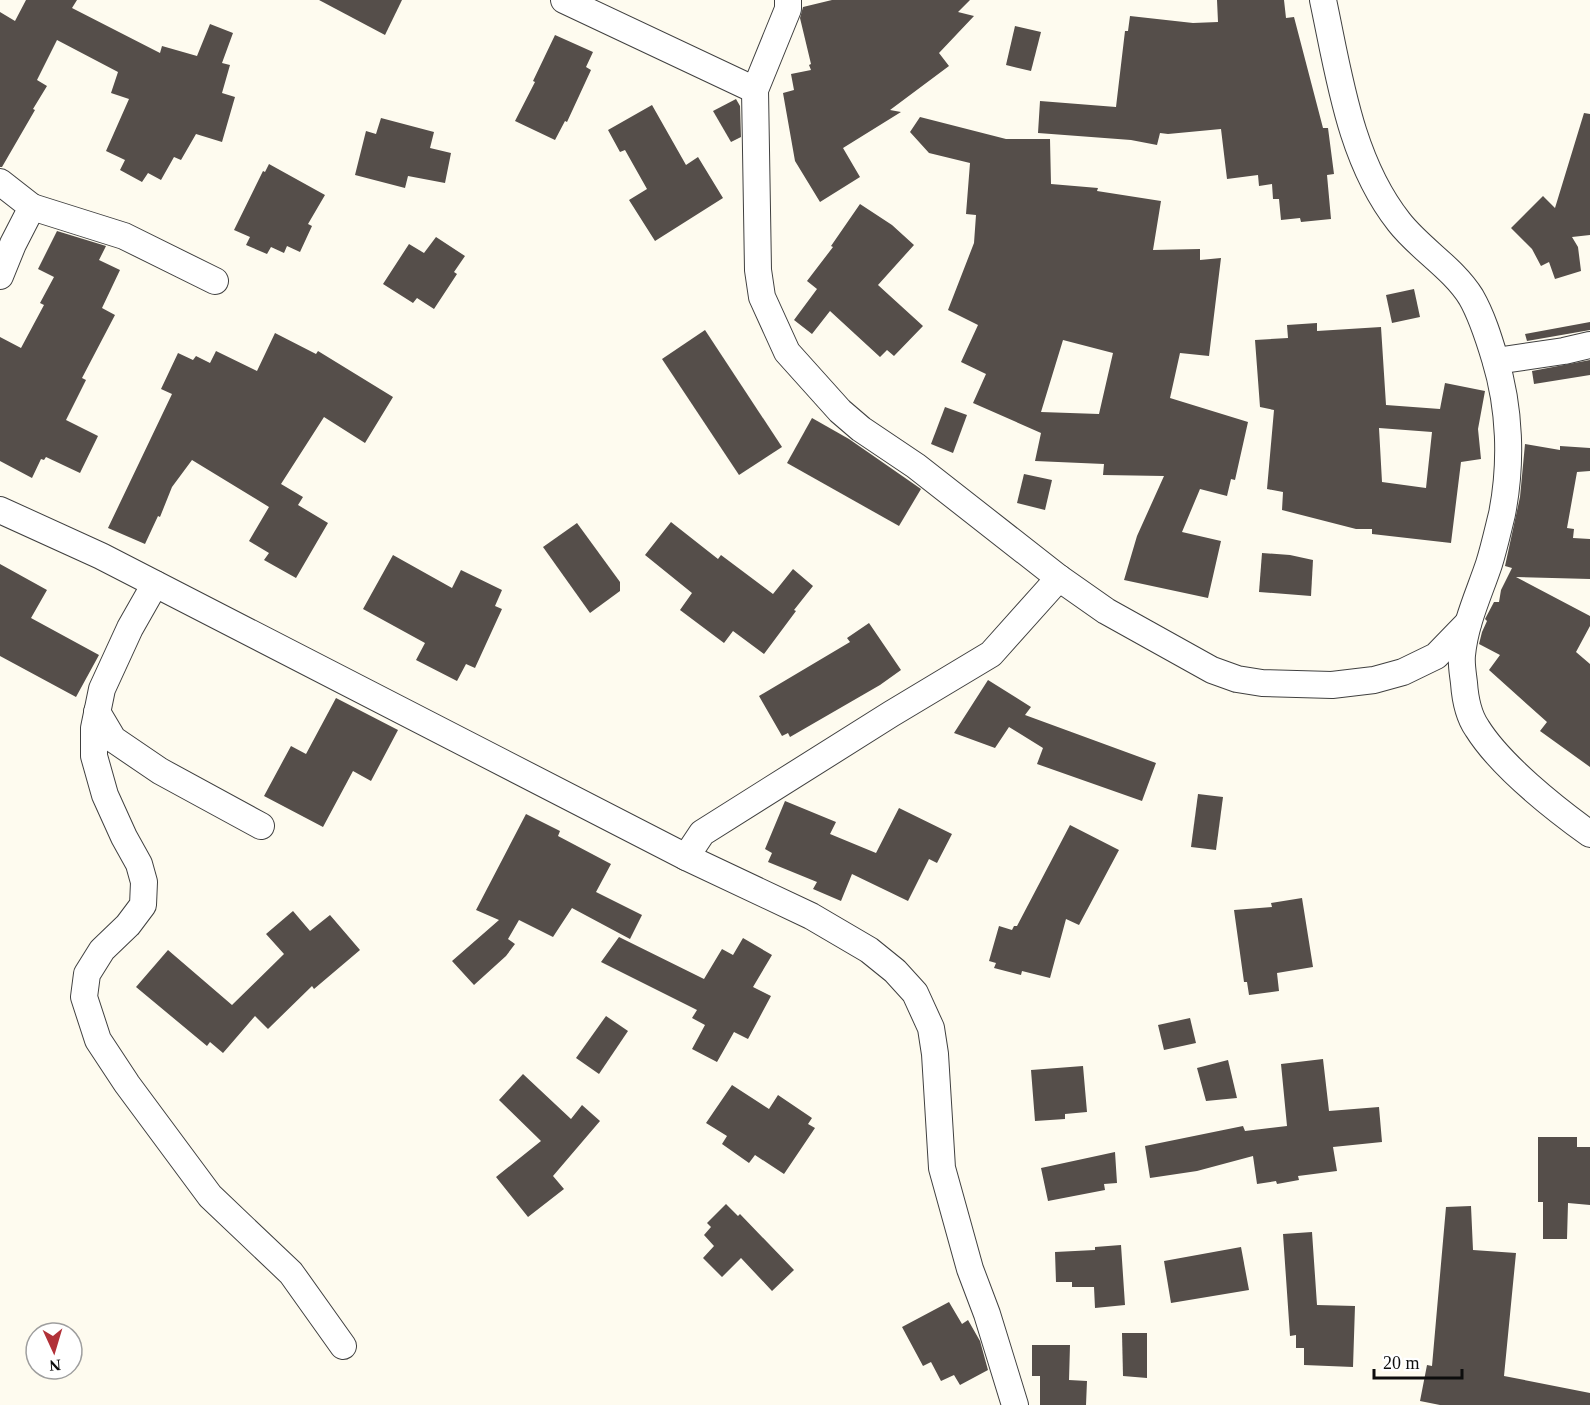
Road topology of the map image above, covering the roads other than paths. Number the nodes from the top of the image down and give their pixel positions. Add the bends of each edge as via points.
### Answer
1 (564, 0) edge
2 (788, 0) edge
3 (1323, 0) edge
4 (755, 90) junction
5 (0, 182) edge
6 (32, 207) junction
7 (0, 276) edge
8 (215, 281) dead end
9 (1590, 345) edge
10 (1496, 361) junction
11 (0, 510) edge
12 (1059, 578) junction
13 (155, 584) junction
14 (1468, 623) junction
15 (97, 712) junction
16 (261, 826) dead end
17 (1590, 834) edge
18 (686, 857) junction
19 (343, 1346) dead end
20 (1015, 1405) edge

1 - 4 street
2 - 4 street via 788,9
3 - 10 street via 1358,144 1375,184 1399,222 1470,296
4 - 12 street via 758,270 762,297 787,352 861,429 916,466
5 - 6 street
6 - 7 street
6 - 8 street via 124,236
9 - 10 street
10 - 14 street via 1506,414 1507,466 1502,512 1490,561
11 - 13 street
12 - 14 street via 1106,611 1212,670 1262,683 1332,685 1403,672 1436,656
12 - 18 street via 991,654 702,833
13 - 15 street via 106,679
13 - 18 street
14 - 17 street via 1462,656 1465,697 1475,726 1504,762
15 - 16 street via 113,739 160,771
15 - 19 street via 94,756 102,786 144,882 142,904 128,925 102,950 87,974 84,997 98,1040 210,1196 291,1272
18 - 20 street via 811,916 869,950 915,993 933,1036 942,1168

